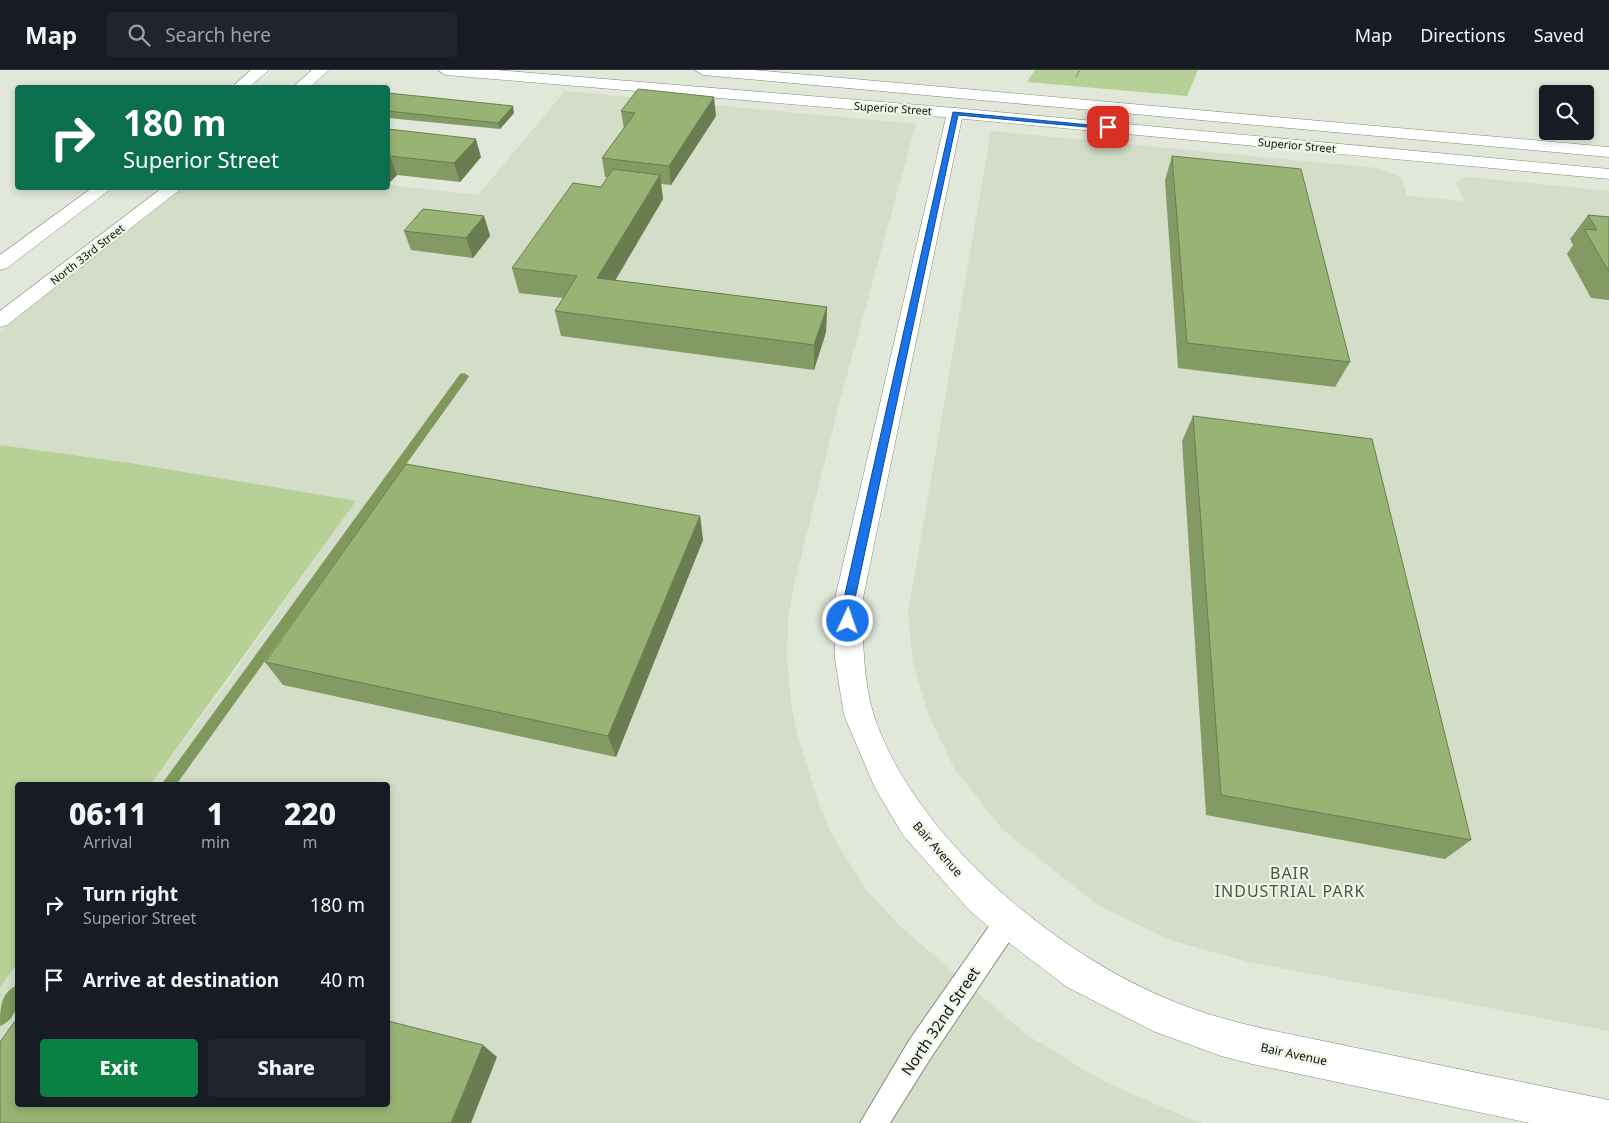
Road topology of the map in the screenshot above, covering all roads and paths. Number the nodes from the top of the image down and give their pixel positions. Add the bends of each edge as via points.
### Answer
1 (261, 70) edge
2 (321, 70) edge
3 (446, 70) edge
4 (703, 70) edge
5 (242, 85) edge
6 (303, 85) edge
7 (955, 113) junction
8 (1188, 114) junction
9 (1380, 131) junction
10 (1222, 138) junction
11 (1609, 153) edge
12 (1418, 156) junction
13 (1609, 174) edge
14 (100, 190) edge
15 (170, 190) edge
16 (0, 264) edge
17 (0, 321) edge
18 (1008, 921) junction
19 (1609, 1120) edge
20 (874, 1123) edge

1 - 5 main road
2 - 6 main road
3 - 7 main road, Superior Street
4 - 8 main road, Superior Street
7 - 8 main road via 969,104 1146,119
7 - 10 main road, Superior Street
7 - 18 main road, Bair Avenue via 848,603 849,659 859,716 886,778 915,824 982,899
8 - 9 main road, Superior Street
9 - 10 main road via 1394,137 1395,141 1322,137
9 - 11 main road, Superior Street
10 - 12 main road, Superior Street
11 - 12 main road via 1496,152 1430,147 1421,148
12 - 13 main road, Superior Street
14 - 16 main road
15 - 17 main road, North 33rd Street
18 - 19 main road, Bair Avenue via 1080,974 1166,1018 1221,1037
18 - 20 lane, North 32nd Street via 920,1049

